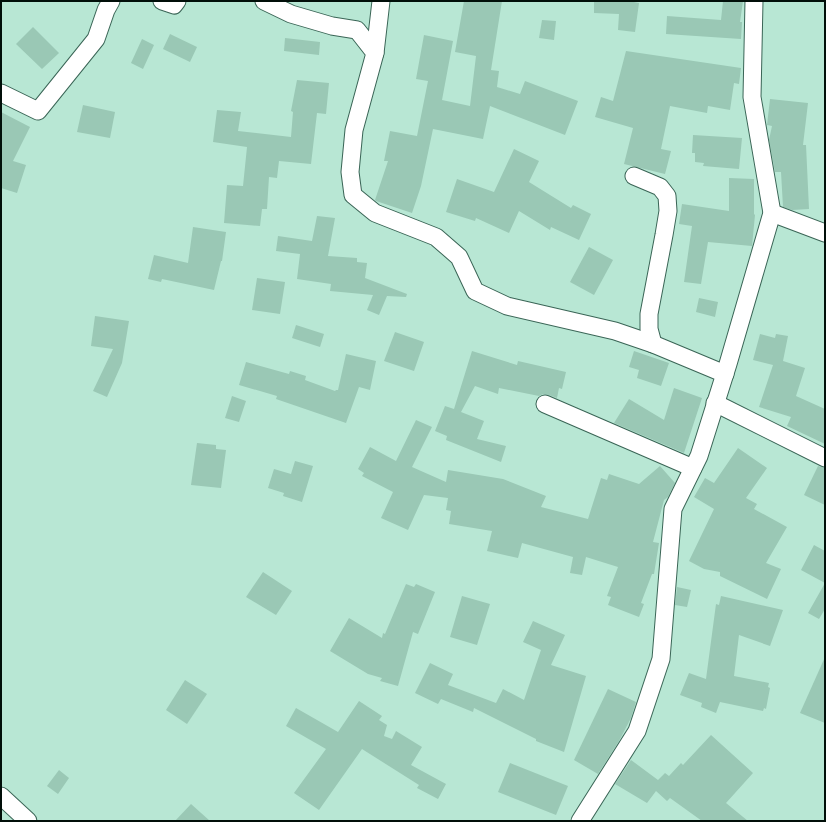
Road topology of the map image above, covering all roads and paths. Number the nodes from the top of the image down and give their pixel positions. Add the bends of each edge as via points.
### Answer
1 (111, 1) edge
2 (162, 1) edge
3 (177, 1) edge
4 (264, 1) edge
5 (381, 1) edge
6 (754, 1) edge
7 (375, 53) junction
8 (1, 93) edge
9 (634, 176) dead end
10 (772, 213) junction
11 (825, 234) edge
12 (653, 344) junction
13 (724, 374) junction
14 (716, 403) junction
15 (545, 404) dead end
16 (825, 458) edge
17 (693, 468) junction
18 (1, 796) edge
19 (28, 821) edge
20 (580, 821) edge

1 - 8 street via 96,39 38,112
2 - 3 street via 174,5
4 - 7 street via 290,14 357,30
5 - 7 street
6 - 10 street via 752,97
7 - 12 street via 354,130 350,172 353,195 375,213 436,237 459,257 475,292 507,306 615,331
9 - 12 street via 660,187 667,196 668,211 649,314 648,329
10 - 11 street
10 - 13 street
12 - 13 street
13 - 14 street
14 - 16 street
14 - 17 street
15 - 17 street
17 - 20 street via 672,509 659,666 638,731
18 - 19 street

